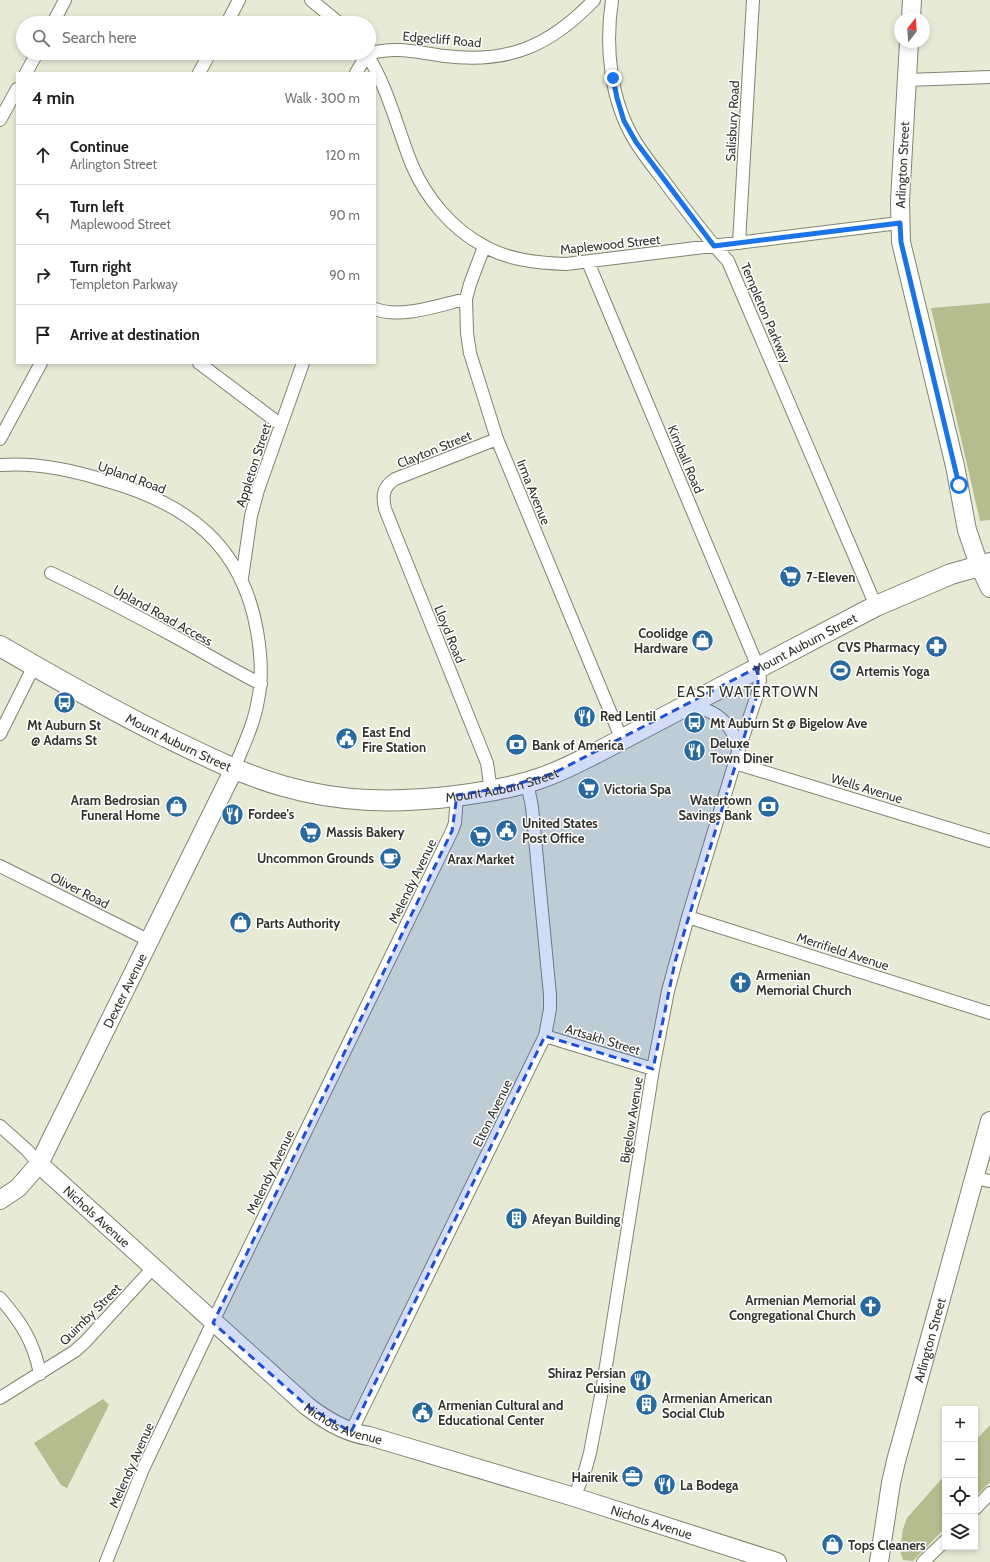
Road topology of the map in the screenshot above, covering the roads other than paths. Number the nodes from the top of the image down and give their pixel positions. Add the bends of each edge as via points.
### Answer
1 (66, 0) edge
2 (239, 0) edge
3 (311, 0) edge
4 (594, 0) edge
5 (612, 0) edge
6 (753, 0) edge
7 (912, 0) edge
8 (911, 12) edge
9 (57, 16) edge
10 (231, 16) edge
11 (330, 16) edge
12 (909, 48) edge
13 (376, 52) edge
14 (33, 60) edge
15 (206, 60) edge
16 (363, 60) edge
17 (370, 60) edge
18 (27, 72) edge
19 (200, 72) edge
20 (357, 72) edge
21 (990, 77) edge
22 (907, 80) junction
23 (16, 91) edge
24 (0, 120) edge
25 (900, 223) junction
26 (739, 243) junction
27 (484, 246) junction
28 (714, 246) junction
29 (588, 262) junction
30 (466, 299) junction
31 (376, 309) edge
32 (40, 364) edge
33 (200, 364) edge
34 (303, 364) edge
35 (281, 425) junction
36 (0, 439) edge
37 (497, 439) junction
38 (0, 465) edge
39 (384, 489) joint
40 (985, 564) edge
41 (51, 573) dead end
42 (242, 578) junction
43 (990, 588) edge
44 (876, 606) junction
45 (0, 646) edge
46 (34, 666) junction
47 (758, 667) junction
48 (260, 684) junction
49 (686, 706) junction
50 (0, 734) edge
51 (622, 740) junction
52 (737, 757) junction
53 (234, 768) junction
54 (528, 782) junction
55 (491, 791) junction
56 (457, 796) junction
57 (990, 841) edge
58 (0, 866) edge
59 (688, 917) junction
60 (148, 940) junction
61 (990, 1012) edge
62 (545, 1036) junction
63 (653, 1069) junction
64 (990, 1121) edge
65 (0, 1126) edge
66 (39, 1164) junction
67 (982, 1180) edge
68 (0, 1200) edge
69 (153, 1268) junction
70 (0, 1298) edge
71 (213, 1323) junction
72 (40, 1374) junction
73 (0, 1398) edge
74 (351, 1432) junction
75 (990, 1493) edge
76 (574, 1497) junction
77 (978, 1506) edge
78 (942, 1544) edge
79 (106, 1562) edge
80 (777, 1562) edge
81 (879, 1562) edge
82 (923, 1562) edge

1 - 9 street
2 - 10 street
3 - 11 street
4 - 13 street, Edgecliff Road via 547,39 510,54 469,58 394,49
5 - 28 street, Templeton Parkway via 610,26 613,78 624,121 636,142
6 - 26 street, Salisbury Road
7 - 8 street
12 - 22 street, Arlington Street
14 - 18 street
15 - 19 street
16 - 20 street
17 - 27 street, Maplewood Street via 424,188 452,223
21 - 22 street
22 - 25 street, Arlington Street
23 - 24 street
25 - 26 street, Maplewood Street
25 - 40 street, Arlington Street via 901,242 955,466 966,530
26 - 28 street, Maplewood Street
27 - 29 street, Maplewood Street via 504,255 544,264
27 - 30 street, Irma Avenue
28 - 29 street, Maplewood Street
28 - 44 street, Templeton Parkway via 728,261
29 - 47 street, Kimball Road
30 - 31 street via 408,312 393,313
30 - 37 street, Irma Avenue via 470,353
32 - 36 street
33 - 35 street
34 - 35 street, Appleton Street
35 - 42 street, Appleton Street via 251,516
37 - 39 street, Clayton Street via 395,479
37 - 51 street, Irma Avenue
38 - 42 street, Upland Road via 50,467 98,478 143,493 183,514 201,527 231,560
39 - 55 street, Lloyd Road via 382,499 385,509 487,763
40 - 43 street, Arlington Street
40 - 44 main road, Mount Auburn Street via 951,574
41 - 48 street, Upland Road Access via 93,593
42 - 48 street, Upland Road via 256,624 261,667
44 - 47 main road, Mount Auburn Street
45 - 46 main road, Mount Auburn Street
46 - 50 street
46 - 53 main road, Mount Auburn Street via 134,721
47 - 49 main road, Mount Auburn Street
47 - 52 street, Bigelow Avenue via 758,692
48 - 53 street, Upland Road via 253,721
49 - 51 main road, Mount Auburn Street
49 - 52 street via 701,708 720,717 733,733
51 - 54 main road, Mount Auburn Street via 571,765
52 - 57 street, Wells Avenue
52 - 59 street, Bigelow Avenue
53 - 56 main road, Mount Auburn Street via 284,786 347,799 389,801
53 - 60 street, Dexter Avenue
54 - 55 main road, Mount Auburn Street
54 - 62 street, Elton Avenue via 550,995
55 - 56 main road, Mount Auburn Street
56 - 71 street, Melendy Avenue via 452,831
58 - 60 street, Oliver Road
59 - 61 street, Merrifield Avenue
59 - 63 street, Bigelow Avenue via 668,991
60 - 66 street, Dexter Avenue
62 - 63 street, Artsakh Street
62 - 74 street, Elton Avenue
63 - 76 street, Bigelow Avenue via 593,1438 586,1471
64 - 67 street, Arlington Street
65 - 66 street, Nichols Avenue
66 - 68 street, Dexter Avenue via 18,1188
66 - 69 street, Nichols Avenue
67 - 81 street, Arlington Street via 896,1461
69 - 71 street, Nichols Avenue
69 - 72 street, Quimby Street via 85,1342
70 - 72 street via 27,1333
71 - 74 street, Nichols Avenue via 307,1406
71 - 79 street, Melendy Avenue via 143,1469
72 - 73 street, Quimby Street
74 - 76 street, Nichols Avenue
75 - 77 street
76 - 80 street, Nichols Avenue
78 - 82 street

